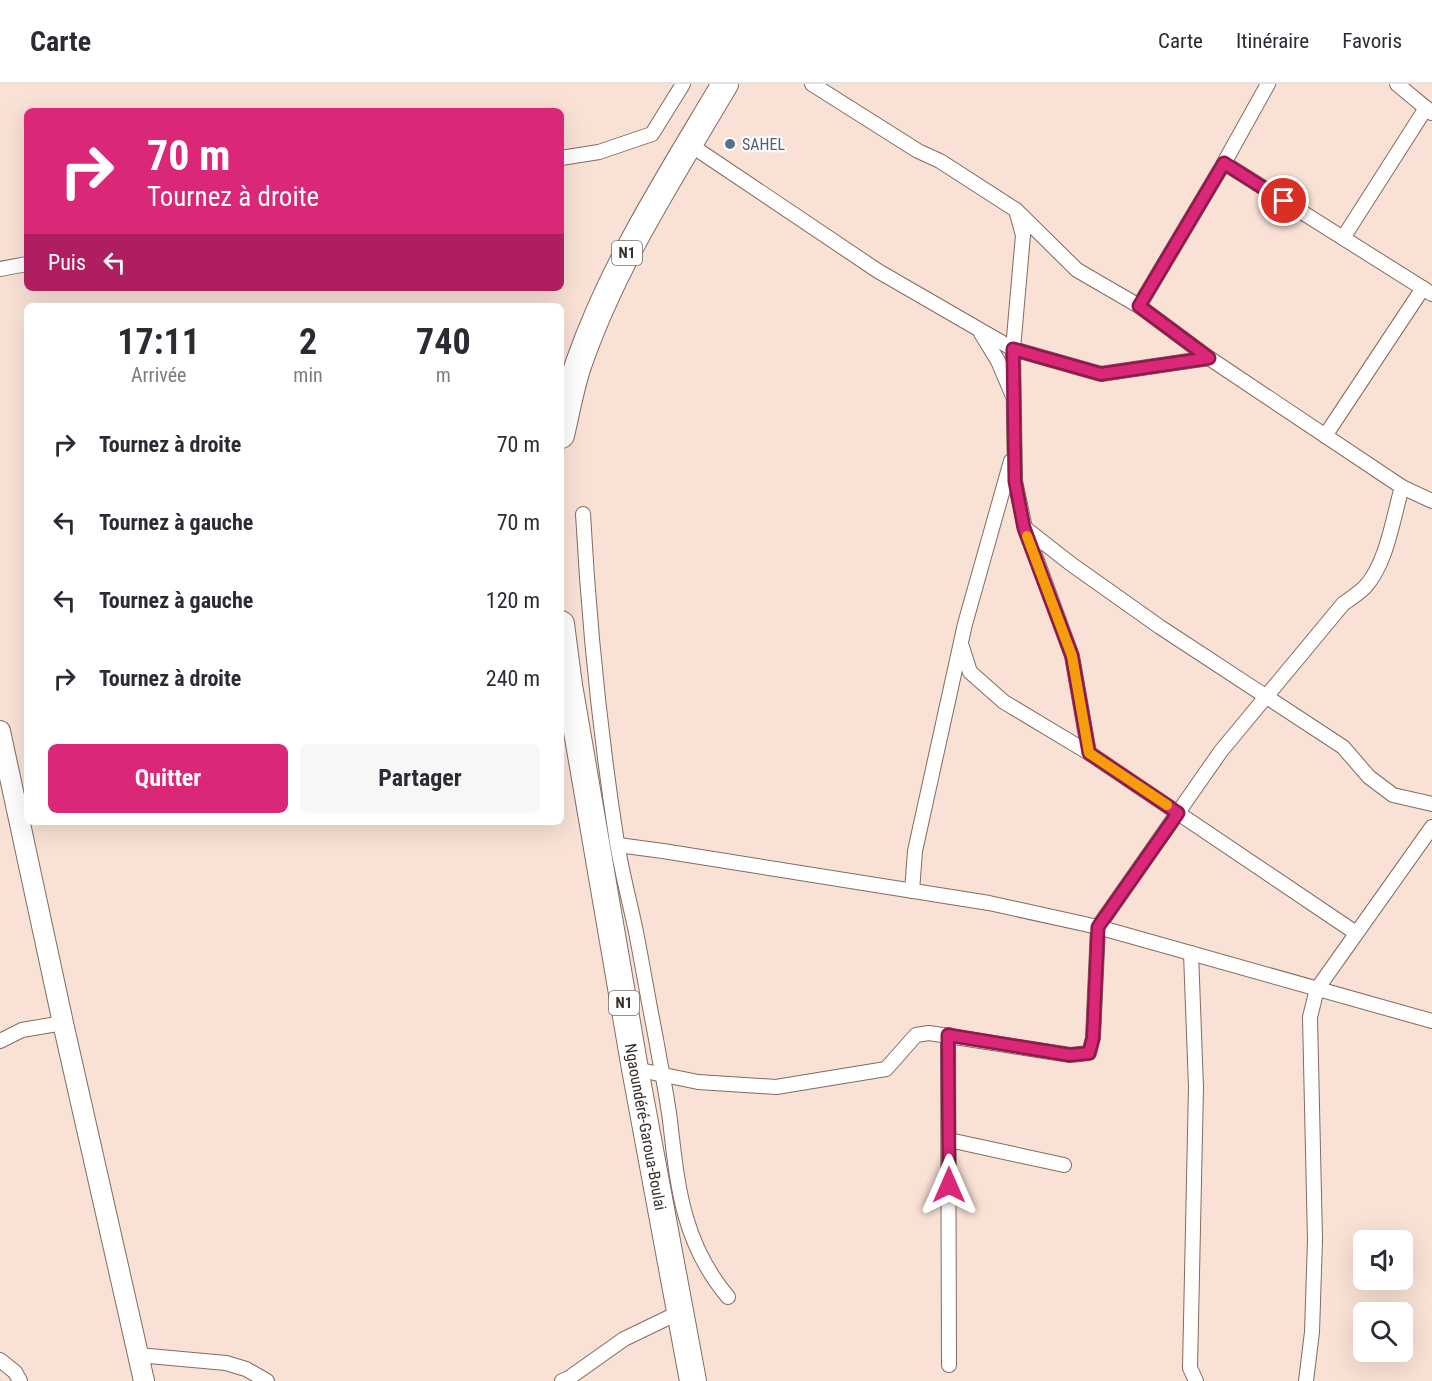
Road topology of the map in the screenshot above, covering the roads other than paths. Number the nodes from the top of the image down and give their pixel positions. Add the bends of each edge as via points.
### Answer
1 (683, 84) edge
2 (725, 84) edge
3 (812, 84) edge
4 (1268, 84) edge
5 (1397, 84) edge
6 (1429, 110) edge
7 (689, 144) junction
8 (564, 158) edge
9 (1224, 163) junction
10 (1016, 210) junction
11 (1343, 238) junction
12 (24, 265) edge
13 (0, 269) edge
14 (1427, 291) edge
15 (1139, 306) junction
16 (980, 331) junction
17 (1013, 349) junction
18 (1209, 358) junction
19 (1015, 401) junction
20 (564, 423) edge
21 (1325, 436) junction
22 (1016, 445) junction
23 (1402, 487) junction
24 (1432, 501) edge
25 (584, 514) dead end
26 (1024, 528) junction
27 (961, 644) junction
28 (564, 646) edge
29 (1266, 695) junction
30 (0, 731) edge
31 (1089, 753) junction
32 (1432, 804) edge
33 (1178, 813) junction
34 (1432, 827) edge
35 (618, 845) junction
36 (912, 891) junction
37 (632, 912) junction
38 (1098, 927) junction
39 (1356, 933) junction
40 (612, 934) junction
41 (1191, 953) junction
42 (1317, 989) junction
43 (1432, 1021) edge
44 (63, 1023) junction
45 (948, 1035) junction
46 (0, 1041) edge
47 (635, 1069) junction
48 (662, 1075) junction
49 (949, 1140) junction
50 (1064, 1165) dead end
51 (728, 1297) dead end
52 (680, 1312) junction
53 (138, 1355) junction
54 (0, 1360) edge
55 (950, 1365) dead end
56 (20, 1381) edge
57 (144, 1381) edge
58 (267, 1381) edge
59 (562, 1381) edge
60 (693, 1381) edge
61 (1196, 1381) edge
62 (1306, 1381) edge

1 - 8 street via 652,134 599,152
2 - 7 highway, N1
3 - 10 street
4 - 9 street
5 - 6 street
6 - 11 street
7 - 16 street via 878,271
7 - 20 highway, N1 via 606,293 579,362
9 - 11 street
9 - 15 street
10 - 15 street via 1077,270
10 - 17 street via 1023,235
11 - 14 street
12 - 13 street
14 - 21 street
15 - 18 street
16 - 17 street
16 - 19 street
17 - 18 street via 1101,374
17 - 19 street
18 - 21 street
19 - 22 street
21 - 23 street
22 - 26 street via 1015,481
22 - 27 street
23 - 24 street
23 - 29 street via 1388,545 1366,586 1343,604
25 - 35 street via 597,695
26 - 29 street via 1160,627
26 - 31 street via 1072,656
27 - 31 street via 969,672 1004,702
27 - 36 street via 915,851
28 - 40 highway, Ngaoundéré-Garoua-Boulai / N1
29 - 32 street via 1343,747 1369,777 1393,795
29 - 33 street
30 - 44 street
31 - 33 street
33 - 38 street
33 - 39 street
34 - 39 street
35 - 36 street
35 - 37 street
36 - 38 street
37 - 40 street
37 - 48 street
38 - 41 street
38 - 45 street via 1089,1053 1070,1055
39 - 42 street
40 - 47 highway, Ngaoundéré-Garoua-Boulai / N1
41 - 42 street
41 - 61 street via 1196,1087 1190,1368
42 - 43 street
42 - 62 street via 1310,1017 1315,1240
44 - 46 street via 22,1030
44 - 53 street
45 - 48 street via 916,1035 886,1069 776,1087 698,1082
45 - 49 street
47 - 48 street
47 - 52 highway, Ngaoundéré-Garoua-Boulai / N1
48 - 51 street via 685,1219 704,1263
49 - 50 street
49 - 55 street
52 - 59 street via 624,1339
52 - 60 highway, Ngaoundéré-Garoua-Boulai / N1
53 - 57 street
53 - 58 street via 226,1363
54 - 56 street

